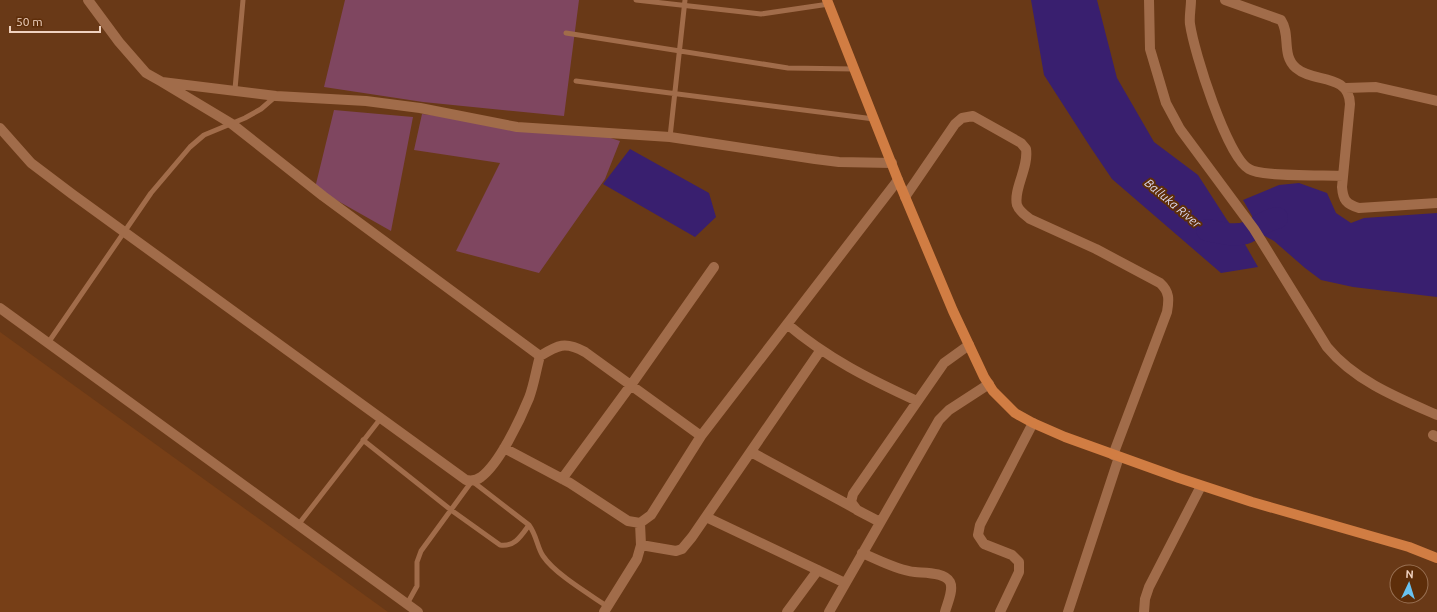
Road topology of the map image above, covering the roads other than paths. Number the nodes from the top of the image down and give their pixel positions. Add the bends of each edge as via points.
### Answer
1 (88, 0) edge
2 (243, 0) edge
3 (636, 0) edge
4 (1149, 0) edge
5 (1191, 0) edge
6 (1225, 0) edge
7 (684, 2) edge
8 (828, 2) edge
9 (566, 33) dead end
10 (679, 52) junction
11 (855, 69) junction
12 (576, 81) dead end
13 (162, 82) junction
14 (1346, 88) junction
15 (235, 89) junction
16 (674, 95) junction
17 (276, 96) junction
18 (1437, 101) edge
19 (874, 119) junction
20 (232, 124) junction
21 (0, 128) edge
22 (670, 137) junction
23 (892, 163) junction
24 (1343, 176) junction
25 (898, 180) junction
26 (905, 197) junction
27 (1437, 203) edge
28 (125, 232) junction
29 (714, 267) dead end
30 (0, 308) edge
31 (787, 324) junction
32 (48, 343) junction
33 (969, 345) junction
34 (820, 351) junction
35 (540, 356) junction
36 (988, 384) junction
37 (631, 385) junction
38 (917, 401) junction
39 (1437, 415) edge
40 (381, 418) junction
41 (1033, 423) junction
42 (701, 436) junction
43 (363, 440) junction
44 (504, 448) junction
45 (750, 452) junction
46 (1116, 456) junction
47 (562, 479) junction
48 (472, 481) junction
49 (1201, 486) junction
50 (451, 510) junction
51 (857, 510) junction
52 (706, 517) junction
53 (880, 522) junction
54 (640, 523) junction
55 (298, 525) junction
56 (529, 525) junction
57 (641, 545) junction
58 (862, 553) junction
59 (1437, 558) edge
60 (818, 570) junction
61 (845, 583) junction
62 (407, 604) junction
63 (606, 610) edge
64 (418, 612) edge
65 (787, 612) edge
66 (829, 612) edge
67 (944, 612) edge
68 (1000, 612) edge
69 (1068, 612) edge
70 (1144, 612) edge

1 - 13 street via 118,42 146,73
2 - 15 lane
3 - 7 lane
4 - 39 street via 1150,49 1166,103 1180,129 1254,229 1327,347 1352,370 1388,393
5 - 24 street via 1190,24 1208,93 1236,156 1243,165 1259,173
6 - 14 street via 1281,20 1287,34 1286,53 1296,69 1339,83
7 - 8 lane via 761,14
7 - 10 lane
8 - 11 main road
9 - 10 lane
10 - 11 lane via 788,68
10 - 16 lane
11 - 19 main road
12 - 16 lane
13 - 15 street
13 - 20 street
14 - 18 street via 1376,87
14 - 24 street via 1350,95 1350,104
15 - 17 street
16 - 19 lane
16 - 22 lane
17 - 20 lane via 261,109
17 - 22 street via 366,101 420,108 517,127
19 - 23 main road
20 - 28 lane via 204,135 190,147 151,193
20 - 35 street via 324,196
21 - 28 street via 31,163
22 - 23 street via 838,162
23 - 25 main road
24 - 27 street via 1343,197 1348,204 1359,208
25 - 26 main road
25 - 31 street
26 - 33 main road
26 - 46 street via 955,124 962,118 973,116 1021,143 1026,149 1027,162 1017,197 1017,206 1022,213 1148,276 1167,289 1167,312
28 - 32 lane
28 - 40 street
29 - 37 street
30 - 32 street
31 - 34 street
31 - 42 street
32 - 55 street
33 - 36 main road
33 - 38 street via 944,363
34 - 38 street via 868,378
34 - 45 street
35 - 37 street via 555,347 574,346
35 - 44 street via 529,398
36 - 41 main road via 1015,413
36 - 53 street via 949,410 939,420
37 - 42 street
37 - 47 street
38 - 51 street via 853,494 852,502
40 - 43 lane
40 - 48 street via 466,480
41 - 46 main road
41 - 68 street via 980,525 978,535 984,544 1012,555 1019,562 1019,572
42 - 54 street via 651,515
43 - 50 lane
43 - 55 lane
44 - 47 street
44 - 48 street via 480,478
45 - 51 street
45 - 52 street
46 - 49 main road
46 - 69 street
47 - 54 street via 628,521
48 - 50 lane
48 - 56 lane
49 - 59 main road via 1409,547
49 - 70 street via 1150,587 1145,599
50 - 56 lane via 500,545 515,543
50 - 62 lane via 421,551 417,562 417,586
51 - 53 street
52 - 57 street via 682,549 670,551
52 - 60 street
53 - 58 street
54 - 57 street
55 - 62 street
56 - 63 lane via 536,534 542,555
57 - 63 street via 637,559
58 - 61 street
58 - 67 street via 896,568 942,575 948,579 952,588
60 - 61 street
60 - 65 street
61 - 66 street
62 - 64 street

